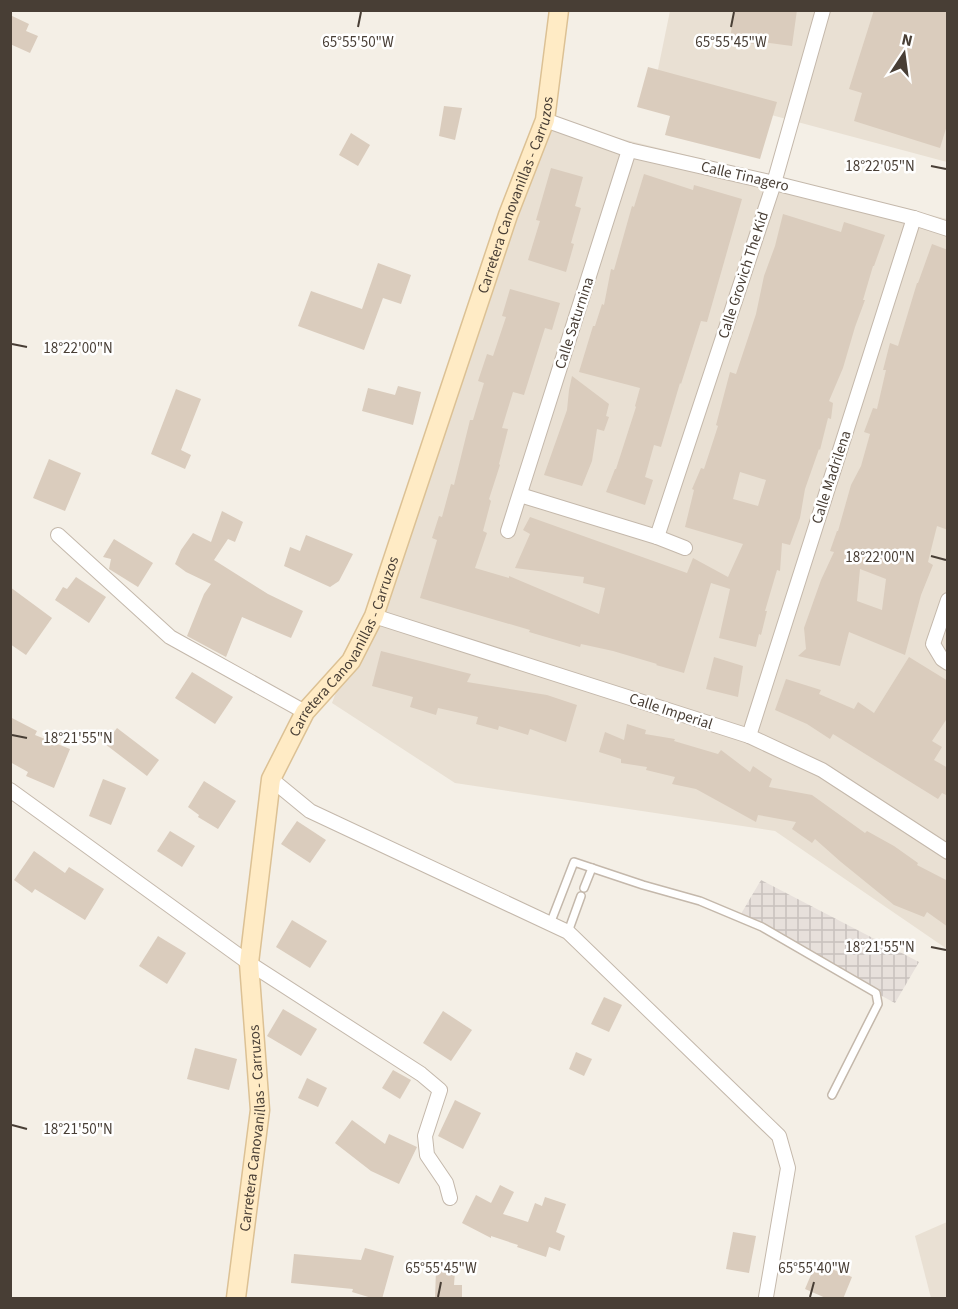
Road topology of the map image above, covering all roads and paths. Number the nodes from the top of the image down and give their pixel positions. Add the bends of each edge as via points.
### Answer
1 (559, 10) edge
2 (823, 10) edge
3 (545, 120) junction
4 (629, 150) junction
5 (774, 183) junction
6 (914, 218) junction
7 (948, 229) edge
8 (520, 495) junction
9 (508, 531) dead end
10 (58, 535) dead end
11 (657, 537) junction
12 (685, 548) dead end
13 (948, 600) edge
14 (374, 616) junction
15 (948, 663) edge
16 (305, 712) junction
17 (749, 736) junction
18 (271, 779) junction
19 (10, 790) edge
20 (948, 852) edge
21 (592, 868) junction
22 (584, 888) dead end
23 (581, 896) dead end
24 (550, 924) junction
25 (568, 932) junction
26 (249, 963) junction
27 (831, 1095) dead end
28 (450, 1198) dead end
29 (766, 1298) edge
30 (237, 1299) edge

1 - 3 street, Carretera Canovanillas - Carruzos
2 - 5 street, Calle Grovich The Kid
3 - 4 street, Calle Tinagero
3 - 14 street, Carretera Canovanillas - Carruzos via 508,215
4 - 5 street, Calle Tinagero
4 - 8 street, Calle Saturnina
5 - 6 street, Calle Tinagero
5 - 11 street, Calle Grovich The Kid
6 - 7 street, Calle Tinagero
6 - 17 street, Calle Madrilena
8 - 9 street, Calle Saturnina
8 - 11 street
10 - 16 street via 170,637
11 - 12 street
13 - 15 street via 933,644
14 - 16 street, Carretera Canovanillas - Carruzos via 351,661
14 - 17 street, Calle Imperial
16 - 18 street, Carretera Canovanillas - Carruzos
17 - 20 street, Calle Imperial via 822,770
18 - 24 street via 310,811
18 - 26 street, Carretera Canovanillas - Carruzos
19 - 26 street
21 - 22 lane
21 - 24 lane via 574,862
21 - 27 lane via 700,902 762,927 876,993 878,1004
23 - 25 lane
24 - 25 street
25 - 29 street via 779,1136 788,1168
26 - 28 street via 441,1090 425,1136 427,1155 446,1183
26 - 30 street, Carretera Canovanillas - Carruzos via 260,1110

